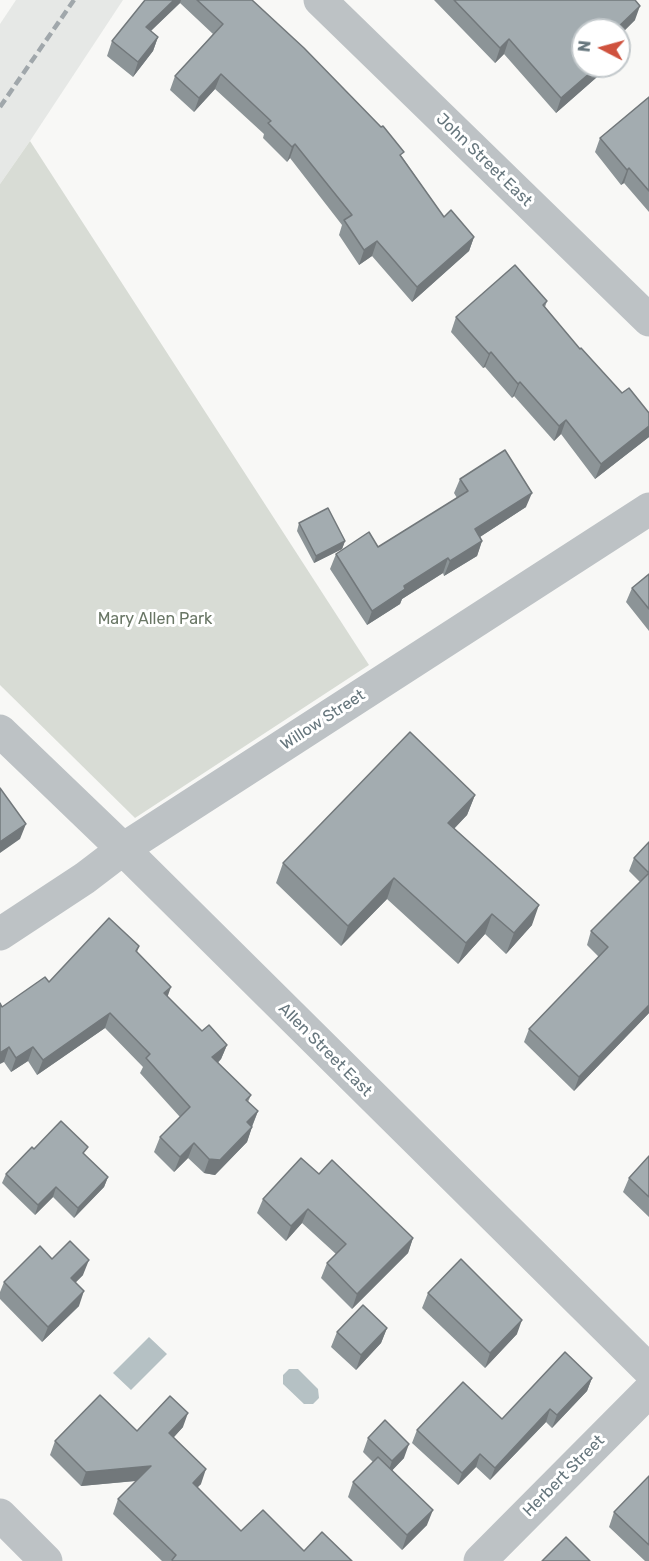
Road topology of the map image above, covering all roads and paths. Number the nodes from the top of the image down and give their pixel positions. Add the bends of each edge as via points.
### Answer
1 (320, 0) edge
2 (649, 320) edge
3 (649, 509) edge
4 (0, 731) edge
5 (123, 849) junction
6 (0, 934) edge
7 (649, 1370) edge
8 (649, 1391) edge
9 (0, 1515) edge
10 (46, 1561) edge
11 (480, 1561) edge

1 - 2 street, John Street East
3 - 5 street, Willow Street
4 - 5 street, Allen Street East
5 - 6 street, Willow Street
5 - 7 street, Allen Street East
8 - 11 street, Herbert Street
9 - 10 street

